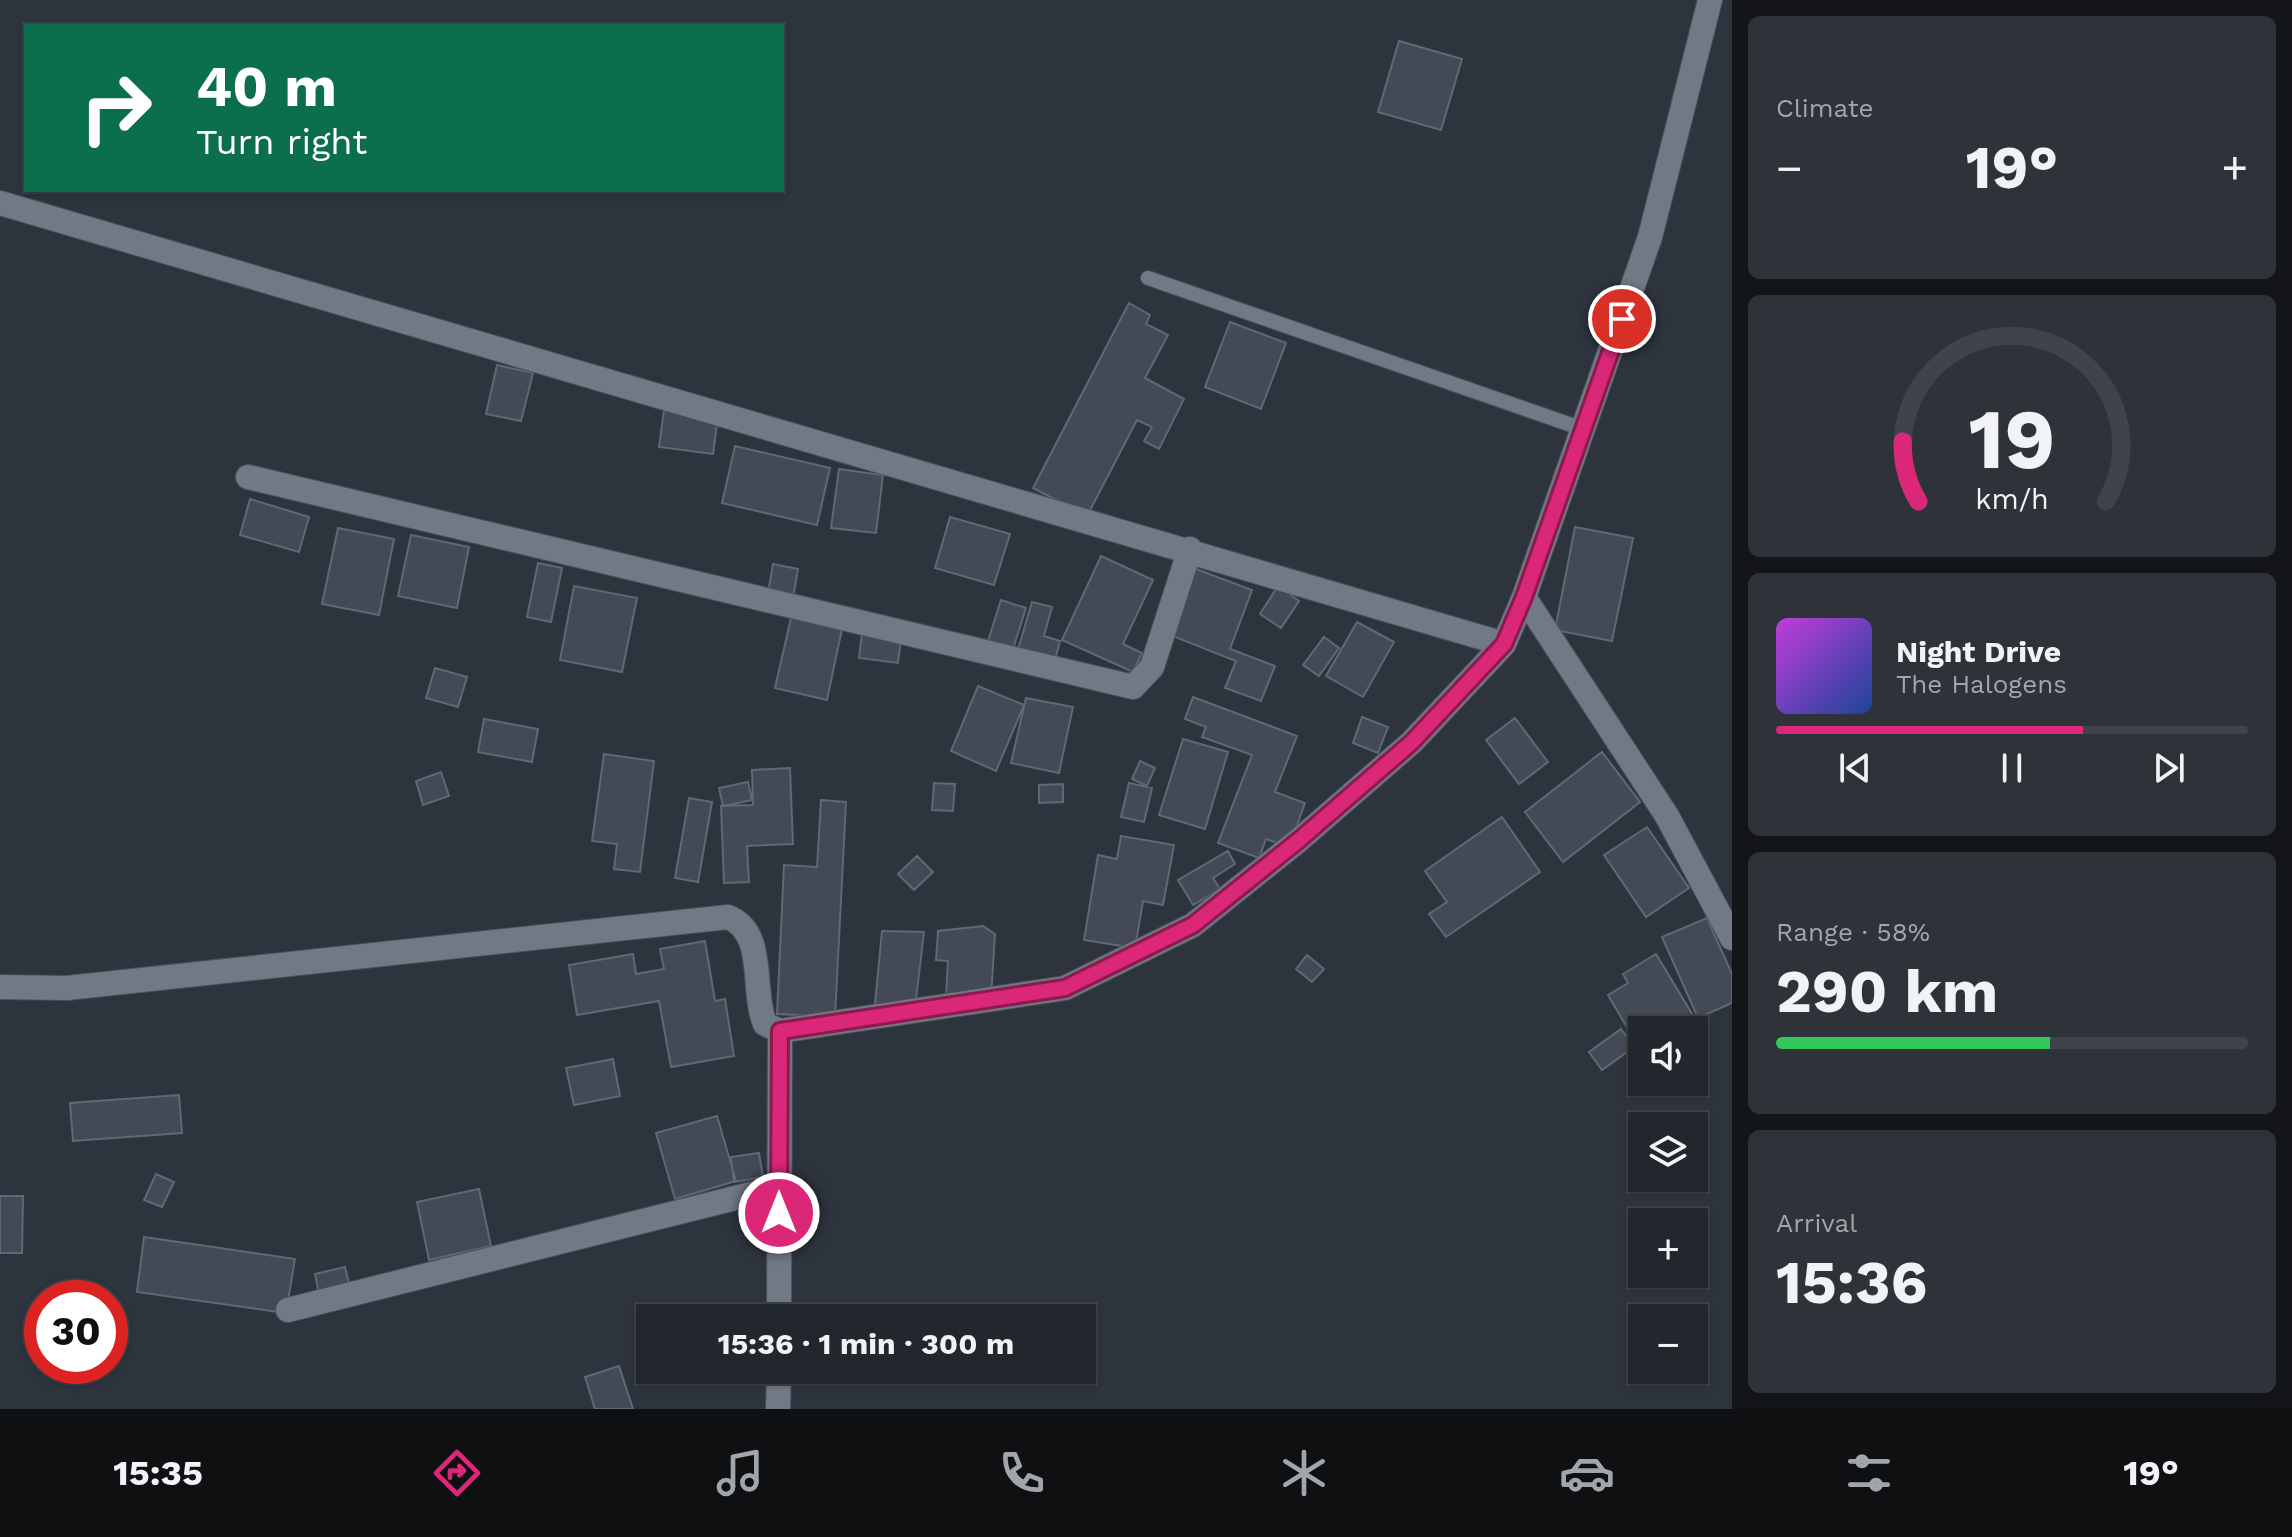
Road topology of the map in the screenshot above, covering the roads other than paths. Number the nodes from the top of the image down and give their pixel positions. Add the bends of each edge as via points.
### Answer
1 (1710, 0) edge
2 (0, 203) edge
3 (1148, 278) dead end
4 (1583, 429) junction
5 (248, 477) dead end
6 (1190, 549) junction
7 (1524, 597) junction
8 (1504, 644) junction
9 (1732, 938) edge
10 (0, 987) edge
11 (780, 1031) junction
12 (779, 1187) junction
13 (779, 1304) edge
14 (288, 1310) dead end
15 (779, 1384) edge
16 (778, 1409) edge

1 - 4 street via 1650,237
2 - 6 street
3 - 4 lane
4 - 7 street
5 - 6 street via 1133,687 1152,667
6 - 8 street
7 - 8 street
7 - 9 street via 1667,816
8 - 11 street via 1412,742 1193,925 1065,988
10 - 11 street via 67,988 728,917 741,922 749,935 758,1007 765,1024
11 - 12 street
12 - 13 street
12 - 14 street
15 - 16 street

